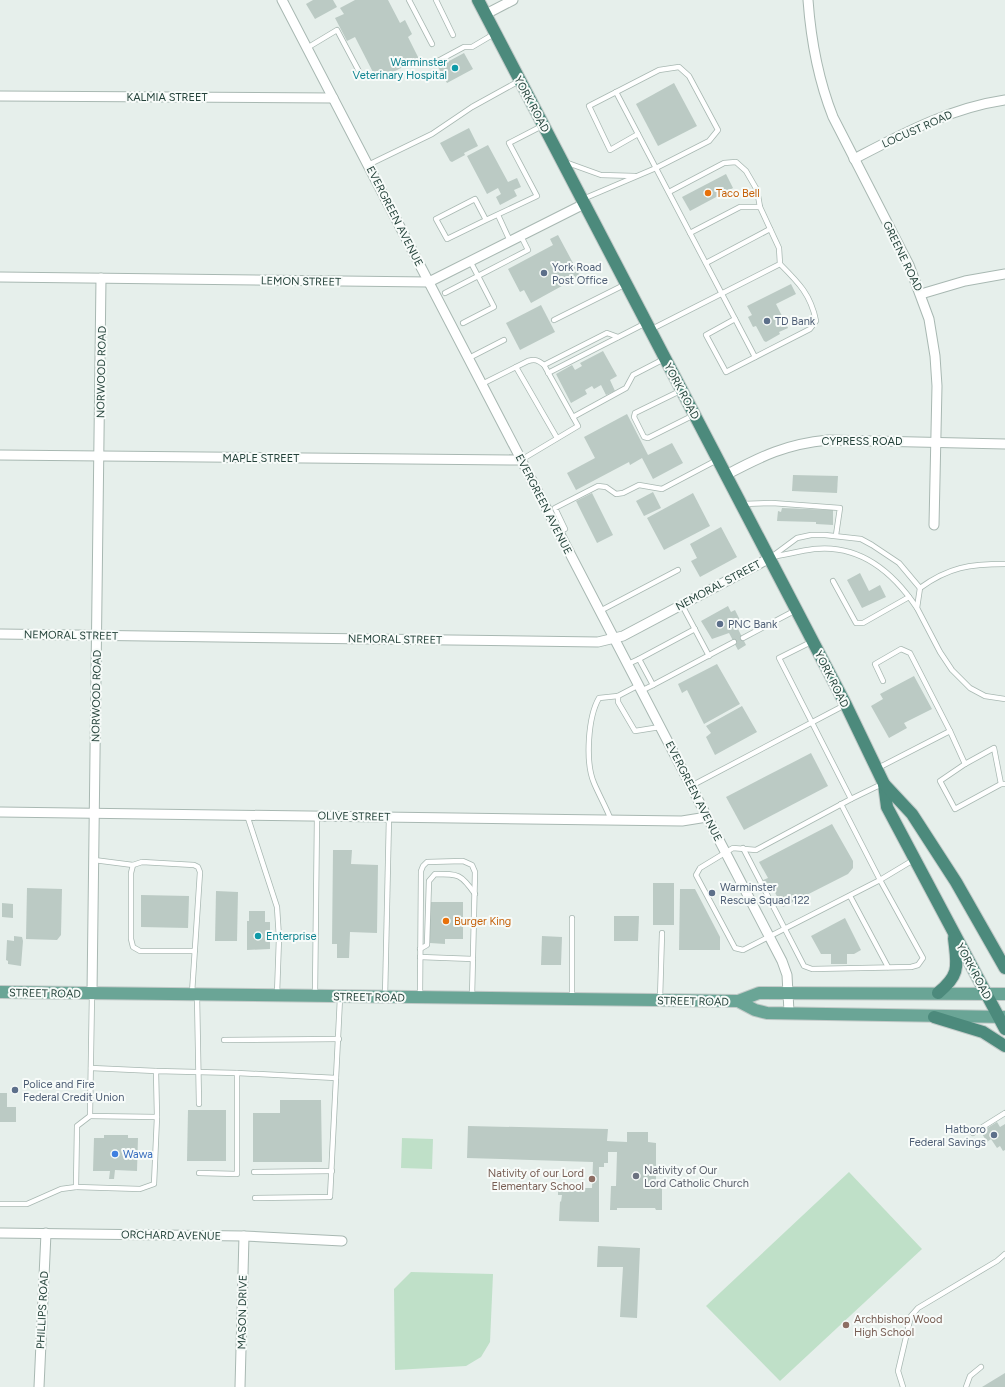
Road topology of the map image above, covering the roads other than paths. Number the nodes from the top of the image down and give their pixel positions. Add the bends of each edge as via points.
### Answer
1 (282, 0) edge
2 (409, 0) edge
3 (436, 0) edge
4 (478, 0) edge
5 (513, 0) edge
6 (808, 0) edge
7 (486, 14) junction
8 (496, 33) junction
9 (453, 35) dead end
10 (432, 44) dead end
11 (307, 48) junction
12 (438, 61) dead end
13 (362, 77) dead end
14 (520, 80) junction
15 (616, 92) junction
16 (0, 96) edge
17 (334, 98) junction
18 (1005, 100) edge
19 (543, 125) junction
20 (638, 134) junction
21 (854, 159) junction
22 (562, 161) junction
23 (368, 165) junction
24 (656, 168) junction
25 (637, 176) junction
26 (669, 192) junction
27 (583, 202) junction
28 (760, 207) junction
29 (498, 215) junction
30 (486, 220) junction
31 (770, 229) junction
32 (690, 233) junction
33 (521, 236) junction
34 (510, 241) junction
35 (470, 261) junction
36 (706, 263) junction
37 (780, 264) junction
38 (1005, 274) edge
39 (478, 276) junction
40 (0, 277) edge
41 (101, 278) junction
42 (429, 282) junction
43 (626, 284) junction
44 (445, 293) dead end
45 (722, 294) junction
46 (921, 294) junction
47 (735, 319) junction
48 (554, 320) dead end
49 (463, 323) dead end
50 (648, 326) junction
51 (618, 337) junction
52 (504, 340) dead end
53 (755, 357) junction
54 (469, 358) junction
55 (665, 359) junction
56 (544, 365) junction
57 (516, 367) junction
58 (548, 373) junction
59 (482, 384) junction
60 (682, 390) junction
61 (694, 415) junction
62 (573, 417) junction
63 (557, 438) junction
64 (936, 442) junction
65 (1005, 444) edge
66 (0, 456) edge
67 (100, 457) junction
68 (521, 460) junction
69 (718, 460) junction
70 (726, 475) junction
71 (741, 504) junction
72 (934, 525) dead end
73 (559, 532) junction
74 (836, 536) junction
75 (770, 558) junction
76 (1005, 564) edge
77 (678, 570) dead end
78 (833, 581) dead end
79 (920, 588) junction
80 (910, 597) junction
81 (682, 605) junction
82 (917, 608) junction
83 (796, 610) junction
84 (600, 611) junction
85 (695, 629) junction
86 (0, 634) edge
87 (97, 635) junction
88 (614, 638) junction
89 (743, 638) dead end
90 (813, 641) junction
91 (734, 642) dead end
92 (709, 656) junction
93 (639, 659) junction
94 (628, 664) junction
95 (883, 681) dead end
96 (653, 685) junction
97 (639, 686) junction
98 (618, 696) junction
99 (1005, 699) edge
100 (846, 705) junction
101 (812, 722) junction
102 (660, 727) junction
103 (950, 731) junction
104 (965, 764) junction
105 (876, 768) junction
106 (884, 784) junction
107 (1003, 784) edge
108 (691, 786) junction
109 (851, 799) junction
110 (841, 804) junction
111 (0, 812) edge
112 (94, 813) junction
113 (247, 815) junction
114 (317, 816) junction
115 (389, 817) junction
116 (707, 817) junction
117 (611, 820) junction
118 (743, 848) junction
119 (726, 852) junction
120 (94, 860) junction
121 (915, 860) junction
122 (133, 865) junction
123 (880, 880) junction
124 (475, 894) junction
125 (850, 896) junction
126 (572, 918) dead end
127 (786, 929) junction
128 (953, 931) junction
129 (662, 933) dead end
130 (769, 937) junction
131 (420, 949) junction
132 (195, 951) junction
133 (420, 957) junction
134 (473, 959) junction
135 (888, 967) junction
136 (1005, 968) edge
137 (0, 992) edge
138 (788, 992) junction
139 (92, 993) junction
140 (938, 993) junction
141 (1005, 994) edge
142 (194, 995) junction
143 (987, 995) junction
144 (277, 996) junction
145 (315, 996) junction
146 (340, 997) junction
147 (385, 997) junction
148 (420, 998) junction
149 (472, 998) junction
150 (572, 999) junction
151 (660, 1000) junction
152 (738, 1001) junction
153 (789, 1012) junction
154 (934, 1017) junction
155 (1002, 1017) edge
156 (1005, 1029) edge
157 (339, 1039) junction
158 (224, 1040) dead end
159 (1005, 1046) edge
160 (91, 1068) junction
161 (156, 1071) junction
162 (198, 1072) junction
163 (236, 1073) junction
164 (336, 1078) junction
165 (199, 1104) dead end
166 (1005, 1112) edge
167 (90, 1116) junction
168 (157, 1117) junction
169 (973, 1133) dead end
170 (332, 1171) junction
171 (254, 1172) dead end
172 (199, 1173) dead end
173 (76, 1187) junction
174 (255, 1198) dead end
175 (0, 1204) edge
176 (0, 1233) edge
177 (46, 1233) junction
178 (244, 1236) junction
179 (342, 1240) dead end
180 (1005, 1254) edge
181 (981, 1367) dead end
182 (39, 1387) edge
183 (240, 1387) edge
184 (903, 1387) edge
185 (966, 1387) edge

1 - 11 street, EVERGREEN AVENUE
2 - 10 lane
3 - 9 lane
4 - 7 highway, YORK ROAD
5 - 7 street
6 - 21 street, GREENE ROAD via 810,31 820,80 833,118
7 - 8 highway, YORK ROAD
8 - 12 lane via 472,47 464,46
8 - 14 highway, YORK ROAD
11 - 13 lane via 337,30
11 - 17 street, EVERGREEN AVENUE
14 - 19 highway, YORK ROAD
14 - 23 lane via 472,107 432,134
15 - 20 lane
15 - 20 lane via 589,106 610,150
15 - 24 lane via 659,70 679,67 689,76 718,130 709,141
16 - 17 street, KALMIA STREET
17 - 23 street, EVERGREEN AVENUE
18 - 21 street, LOCUST ROAD via 983,104 929,121
19 - 22 highway, YORK ROAD
19 - 29 lane via 509,143 537,196
20 - 24 lane
21 - 46 street, GREENE ROAD via 909,265
22 - 25 lane via 601,175
22 - 27 highway, YORK ROAD
23 - 42 street, EVERGREEN AVENUE
24 - 25 lane
24 - 26 lane
25 - 27 lane
26 - 28 lane via 724,163 736,162 744,167 757,190
26 - 32 lane
27 - 33 street, LEMON STREET
27 - 43 highway, YORK ROAD
28 - 31 lane
28 - 32 lane via 740,207
29 - 30 lane
29 - 34 lane
30 - 30 lane via 475,199 436,219 447,239
31 - 36 lane
31 - 37 lane via 779,248
32 - 36 lane
33 - 34 street, LEMON STREET
33 - 39 lane via 528,250
34 - 35 street, LEMON STREET
35 - 39 lane
35 - 42 street, LEMON STREET
36 - 45 lane
37 - 45 lane
37 - 53 lane via 802,286 813,307 816,321 810,329
38 - 46 street via 965,281
39 - 44 lane
39 - 49 lane via 494,307
40 - 41 street, LEMON STREET
41 - 42 street, LEMON STREET
41 - 67 street, NORWOOD ROAD
42 - 54 street, EVERGREEN AVENUE
43 - 48 lane
43 - 50 highway, YORK ROAD
45 - 47 lane
45 - 50 lane
46 - 64 street, GREENE ROAD via 936,356
47 - 53 lane
47 - 53 lane via 706,335 726,372
50 - 51 lane
50 - 55 highway, YORK ROAD
51 - 56 lane via 606,333
51 - 58 lane
52 - 54 lane
54 - 59 street, EVERGREEN AVENUE
55 - 60 highway, YORK ROAD
55 - 62 lane via 633,375 626,388
56 - 57 lane via 534,360
56 - 58 lane
57 - 59 lane
57 - 63 lane
58 - 62 lane
59 - 68 street, EVERGREEN AVENUE
60 - 61 highway, YORK ROAD
60 - 61 lane via 635,413 634,417 644,437 648,438
61 - 69 highway, YORK ROAD
62 - 63 lane via 578,426
63 - 68 lane
64 - 65 street, CYPRESS ROAD
64 - 70 street, CYPRESS ROAD via 806,442 765,455
64 - 72 street, GREENE ROAD
66 - 67 street, MAPLE STREET
67 - 68 street, MAPLE STREET
67 - 87 street, NORWOOD ROAD
68 - 73 street, EVERGREEN AVENUE
69 - 70 highway, YORK ROAD
69 - 73 lane via 662,489 639,485 616,494 606,487 598,486 555,508 565,529
70 - 71 highway, YORK ROAD
71 - 74 lane via 772,503 840,508
71 - 75 highway, YORK ROAD
73 - 84 street, EVERGREEN AVENUE
74 - 75 lane via 811,535 797,538
74 - 79 lane via 861,539 872,545 899,563
75 - 80 lane via 813,549 839,550 866,558 890,574
75 - 81 street, NEMORAL STREET
75 - 83 highway, YORK ROAD
76 - 79 lane via 956,568 935,577
77 - 84 lane
78 - 80 lane via 856,623 862,623
79 - 82 lane
80 - 82 lane
81 - 85 lane
81 - 88 street, NEMORAL STREET via 623,636
82 - 99 lane via 952,670 970,688 985,696
83 - 89 lane
83 - 90 highway, YORK ROAD
84 - 88 street, EVERGREEN AVENUE
85 - 92 lane
85 - 93 lane
86 - 87 street, NEMORAL STREET
87 - 88 street, NEMORAL STREET via 598,642
87 - 112 street, NORWOOD ROAD
88 - 94 street, EVERGREEN AVENUE
90 - 100 highway, YORK ROAD
90 - 101 lane via 779,658
91 - 92 lane
92 - 96 lane
93 - 94 lane
93 - 96 lane
94 - 97 street, EVERGREEN AVENUE
95 - 103 lane via 875,664 902,649 910,653
96 - 97 lane via 643,690
97 - 98 lane
97 - 102 street, EVERGREEN AVENUE
98 - 102 lane via 618,702 635,731
98 - 117 lane via 599,698 593,708 589,750 594,782
100 - 101 lane
100 - 105 highway, YORK ROAD
101 - 108 lane
101 - 109 lane
102 - 108 street, EVERGREEN AVENUE
103 - 104 lane
103 - 105 lane
104 - 107 lane via 994,748
104 - 107 lane via 940,781 955,809
105 - 106 highway, YORK ROAD
106 - 109 lane
106 - 121 highway, YORK ROAD via 887,807
106 - 136 highway, YORK ROAD via 912,814 956,882
108 - 116 street, EVERGREEN AVENUE
109 - 110 lane
110 - 118 lane via 756,850
110 - 123 lane
111 - 112 street, OLIVE STREET
112 - 113 street, OLIVE STREET
112 - 120 street, NORWOOD ROAD
113 - 114 street, OLIVE STREET
113 - 144 lane via 277,907
114 - 115 street, OLIVE STREET
114 - 145 lane
115 - 117 street, OLIVE STREET
115 - 147 lane
116 - 117 street, OLIVE STREET via 682,821
116 - 119 street, EVERGREEN AVENUE
118 - 119 lane via 733,848
118 - 127 lane
119 - 130 street, EVERGREEN AVENUE
119 - 130 lane via 700,868 696,875 735,948 743,950
120 - 122 lane
120 - 139 street, NORWOOD ROAD
121 - 123 lane
121 - 128 highway, YORK ROAD
122 - 132 lane via 130,880 133,947 140,951
122 - 132 lane via 142,862 198,867 200,872
123 - 125 lane
123 - 135 lane via 923,958 918,965 911,968
124 - 131 lane via 463,878 456,874 435,874 429,881 427,944
124 - 131 lane via 476,872 469,862 432,862 423,866 420,878
124 - 134 lane
125 - 127 lane
125 - 135 lane
126 - 150 lane
127 - 130 lane
127 - 135 lane via 804,966 812,969
128 - 140 highway via 956,964 954,976
128 - 143 highway, YORK ROAD
129 - 151 lane
130 - 138 street, EVERGREEN AVENUE via 785,968
131 - 133 lane
132 - 142 lane
133 - 134 lane
133 - 148 lane
134 - 149 lane
137 - 139 main road, STREET ROAD
138 - 140 main road, STREET ROAD
138 - 152 main road, STREET ROAD via 759,993
138 - 153 street, EVERGREEN AVENUE
139 - 142 main road, STREET ROAD
139 - 160 lane
140 - 143 main road, STREET ROAD
141 - 143 main road, STREET ROAD
142 - 144 main road, STREET ROAD
142 - 162 lane
143 - 155 highway, YORK ROAD
144 - 145 main road, STREET ROAD
145 - 146 main road, STREET ROAD
146 - 147 main road, STREET ROAD
146 - 157 lane
147 - 148 main road, STREET ROAD
148 - 149 main road, STREET ROAD
149 - 150 main road, STREET ROAD
150 - 151 main road, STREET ROAD
151 - 152 main road, STREET ROAD
152 - 153 main road, STREET ROAD via 754,1010 767,1013
153 - 154 main road, STREET ROAD
154 - 155 main road, STREET ROAD
154 - 159 highway via 983,1032
155 - 156 highway, YORK ROAD
157 - 158 lane
157 - 164 lane
160 - 161 lane
160 - 167 lane
161 - 162 lane
161 - 168 lane
162 - 163 lane
162 - 165 lane
163 - 164 lane
163 - 172 lane via 238,1174
164 - 170 lane
166 - 169 lane
167 - 168 lane
167 - 173 lane via 77,1126
168 - 173 lane via 154,1184 140,1189
170 - 171 lane
170 - 174 lane via 330,1197
173 - 175 lane via 61,1189 27,1204
176 - 177 street, ORCHARD AVENUE
177 - 178 street, ORCHARD AVENUE
177 - 182 street, PHILLIPS ROAD
178 - 179 street, ORCHARD AVENUE
178 - 183 street, MASON DRIVE
180 - 184 lane via 918,1308 911,1316 898,1371
181 - 185 lane via 970,1376

